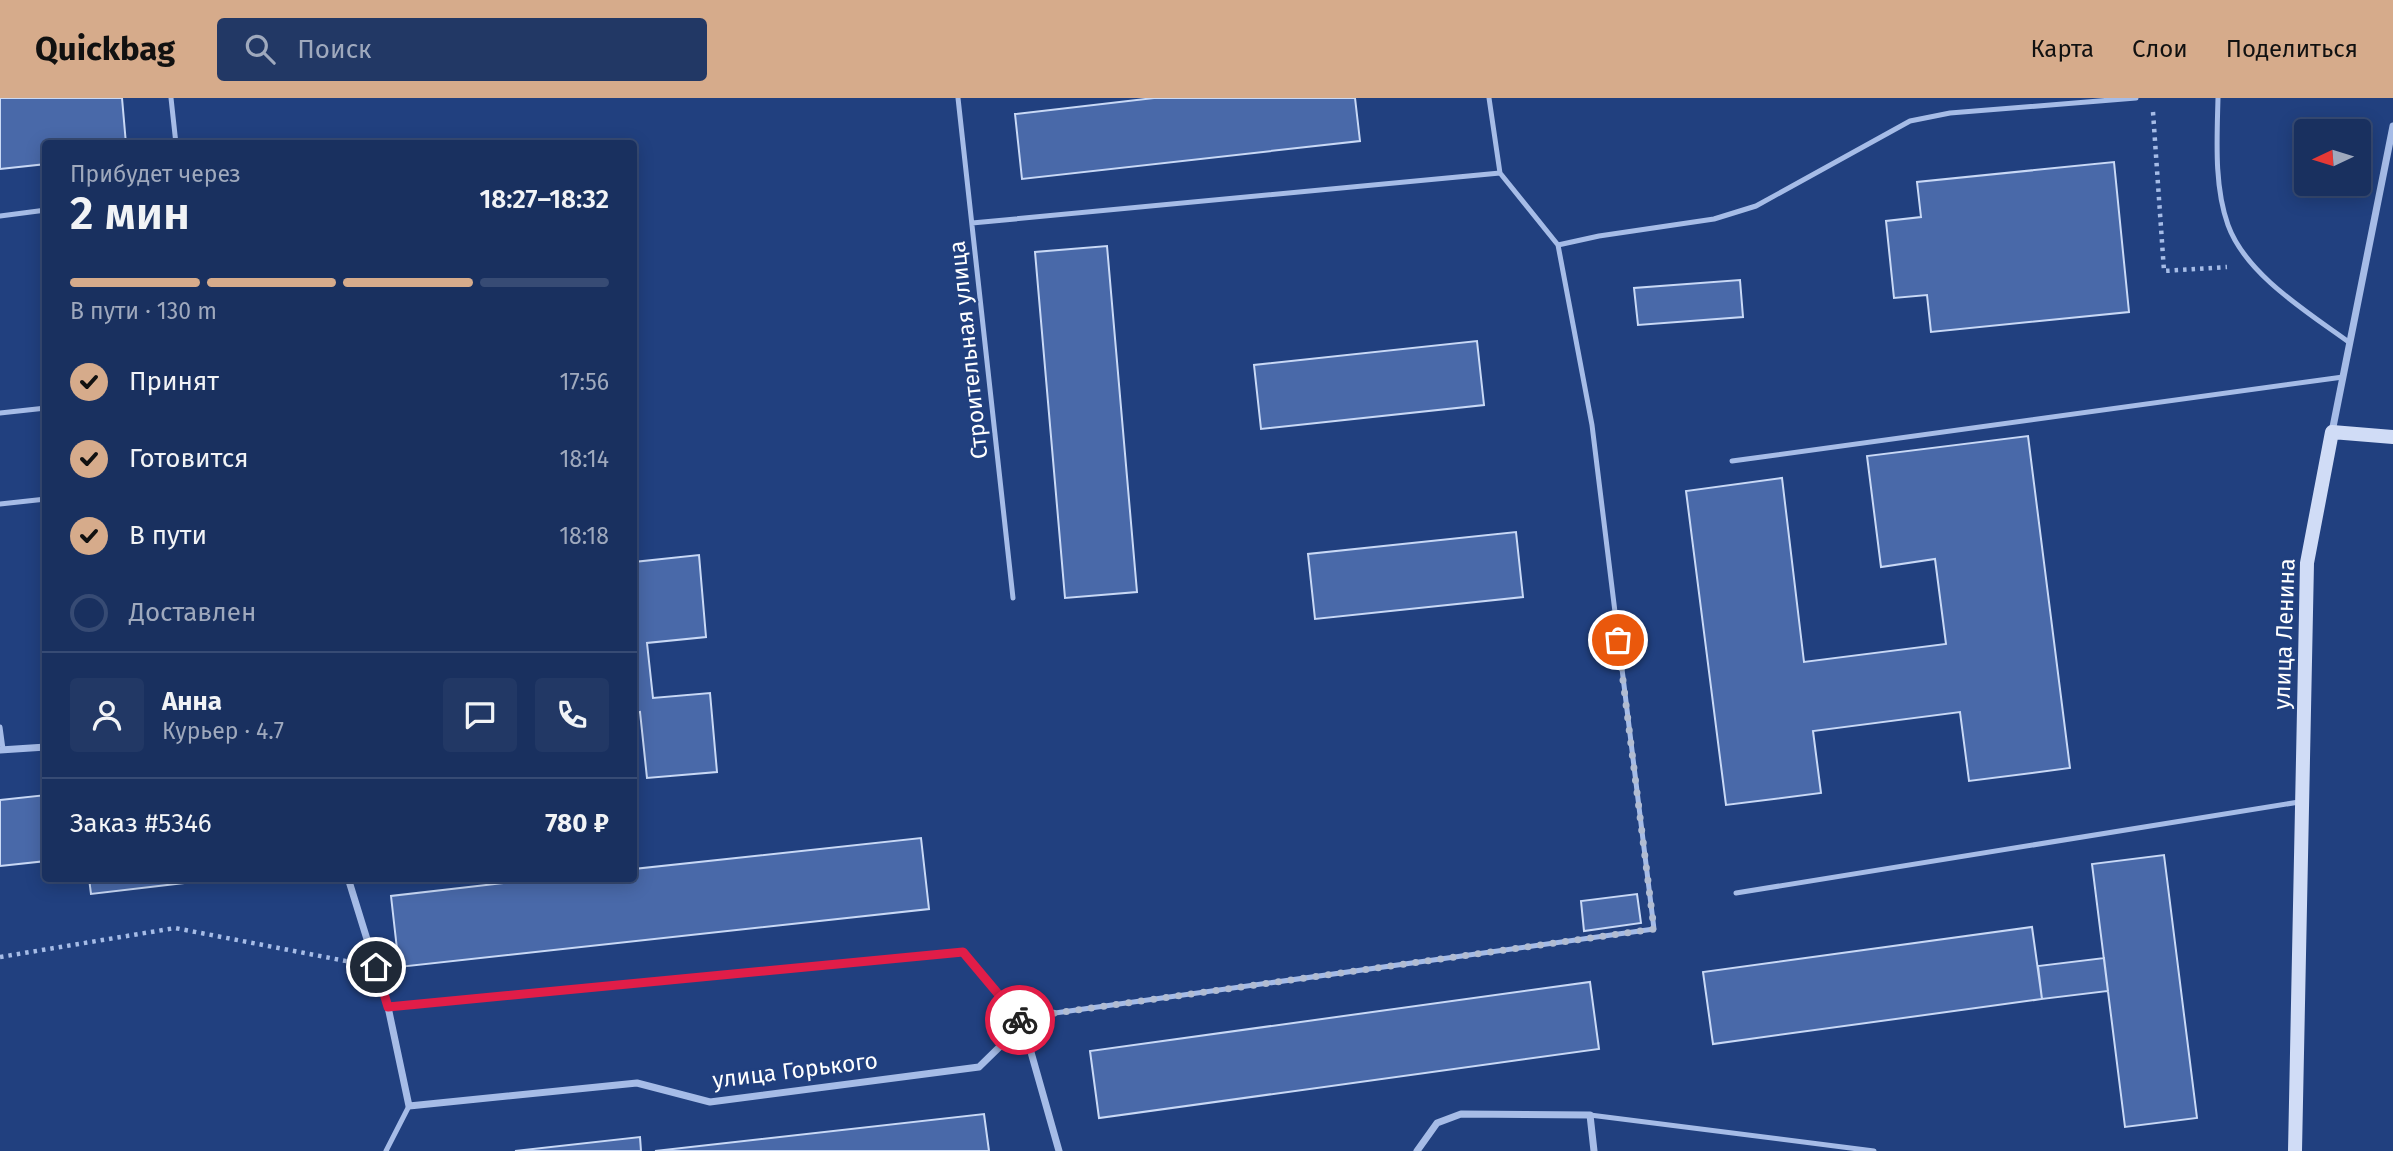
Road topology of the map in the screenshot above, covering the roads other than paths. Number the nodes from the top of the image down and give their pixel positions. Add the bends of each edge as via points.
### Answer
1 (171, 98) edge
2 (958, 98) edge
3 (1489, 98) edge
4 (2136, 98) edge
5 (2218, 98) edge
6 (2393, 126) edge
7 (176, 140) edge
8 (1500, 173) junction
9 (42, 211) edge
10 (0, 216) edge
11 (972, 223) junction
12 (1558, 244) junction
13 (2350, 343) junction
14 (2343, 377) junction
15 (42, 408) edge
16 (0, 413) edge
17 (2332, 432) junction
18 (2393, 438) edge
19 (1732, 461) dead end
20 (42, 499) edge
21 (0, 504) edge
22 (1013, 598) dead end
23 (0, 727) edge
24 (42, 747) edge
25 (1, 750) edge
26 (2303, 802) junction
27 (349, 882) edge
28 (1736, 893) dead end
29 (388, 1007) junction
30 (1023, 1024) junction
31 (409, 1106) junction
32 (1590, 1115) junction
33 (386, 1151) edge
34 (1059, 1151) edge
35 (1417, 1151) edge
36 (1594, 1151) edge
37 (1874, 1151) edge
38 (2295, 1151) edge

1 - 7 lane
2 - 11 lane, Строительная улица
3 - 8 lane
4 - 12 lane via 1950,113 1910,121 1756,206 1714,219
5 - 13 lane via 2217,168 2228,226 2252,265
6 - 13 street, улица Ленина
8 - 11 lane
8 - 12 lane
9 - 10 lane
11 - 22 lane, Строительная улица
12 - 30 lane via 1592,425 1654,929 1048,1014
13 - 14 street, улица Ленина
14 - 17 street, улица Ленина
14 - 19 lane
15 - 16 lane
17 - 18 street
17 - 26 street, улица Ленина via 2307,563
20 - 21 lane
23 - 25 lane
24 - 25 street
26 - 28 lane
26 - 38 street, улица Ленина
27 - 29 street
29 - 30 lane via 963,952
29 - 31 street
30 - 31 street, улица Горького via 979,1067 710,1102 637,1083
30 - 34 street
31 - 33 lane
32 - 35 street via 1461,1114 1437,1123
32 - 36 street
32 - 37 lane

